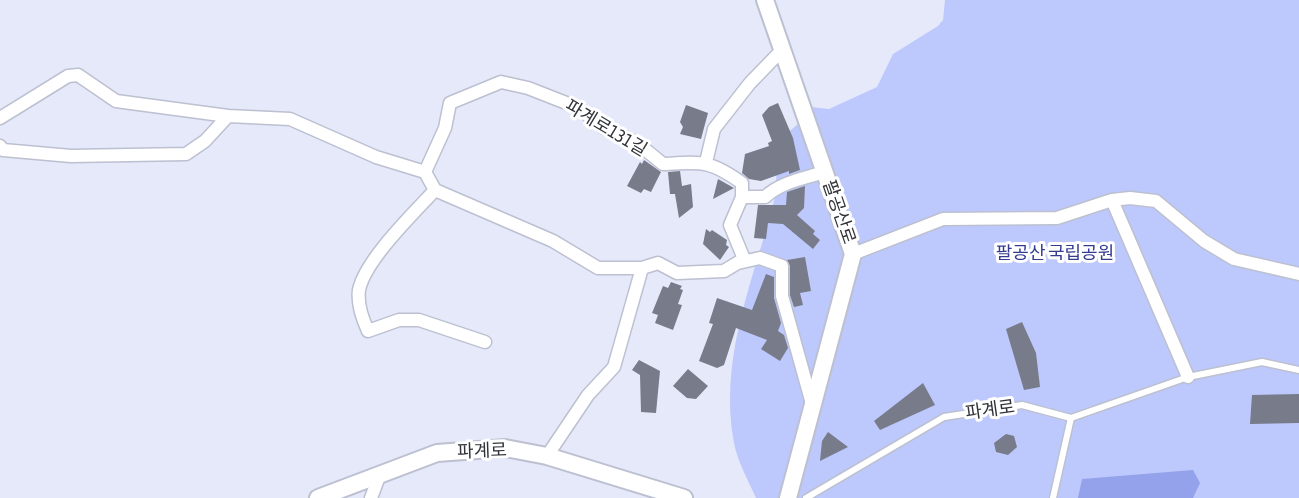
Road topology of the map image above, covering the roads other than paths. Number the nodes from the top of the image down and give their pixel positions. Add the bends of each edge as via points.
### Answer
1 (765, 0) edge
2 (782, 50) junction
3 (228, 116) junction
4 (0, 118) edge
5 (0, 146) edge
6 (706, 162) junction
7 (425, 172) junction
8 (824, 172) junction
9 (435, 190) junction
10 (742, 197) junction
11 (1112, 200) junction
12 (853, 254) junction
13 (738, 263) junction
14 (642, 268) junction
15 (1299, 274) edge
16 (485, 342) dead end
17 (1299, 370) edge
18 (1188, 377) junction
19 (813, 408) junction
20 (1071, 418) junction
21 (546, 456) junction
22 (380, 474) junction
23 (318, 498) edge
24 (370, 498) edge
25 (684, 498) edge
26 (788, 498) edge
27 (806, 498) edge
28 (1053, 498) edge

1 - 2 street, 팔공산로
2 - 6 street via 714,129
2 - 8 street, 팔공산로
3 - 4 street via 116,101 78,75 68,76
3 - 5 street via 205,141 186,153 71,156 3,150
3 - 7 street via 290,119 376,157
6 - 7 street, 파계로131길 via 663,164 636,142 604,128 579,108 501,82 450,103 445,128
6 - 10 street via 742,183
7 - 9 street
8 - 10 street via 792,184 778,184 765,197
8 - 12 street, 팔공산로
9 - 14 street via 553,241 598,268
9 - 16 street via 370,267 359,290 360,313 368,331 399,320 419,320
10 - 13 street via 730,225 744,260
11 - 12 street via 1057,218 944,219
11 - 15 street via 1156,201 1204,241 1234,258
11 - 18 street
12 - 19 street, 팔공산로
13 - 14 street via 724,272 677,273 658,263
13 - 19 street via 760,258 782,266 782,296
14 - 21 street via 614,367 588,395
17 - 18 lane via 1262,362
18 - 20 lane
19 - 26 street, 팔공산로
20 - 27 lane, 파계로 via 1022,405 944,417
20 - 28 lane
21 - 22 street, 파계로 via 505,448 437,453
21 - 25 street, 파계로
22 - 23 street, 파계로
22 - 24 street

